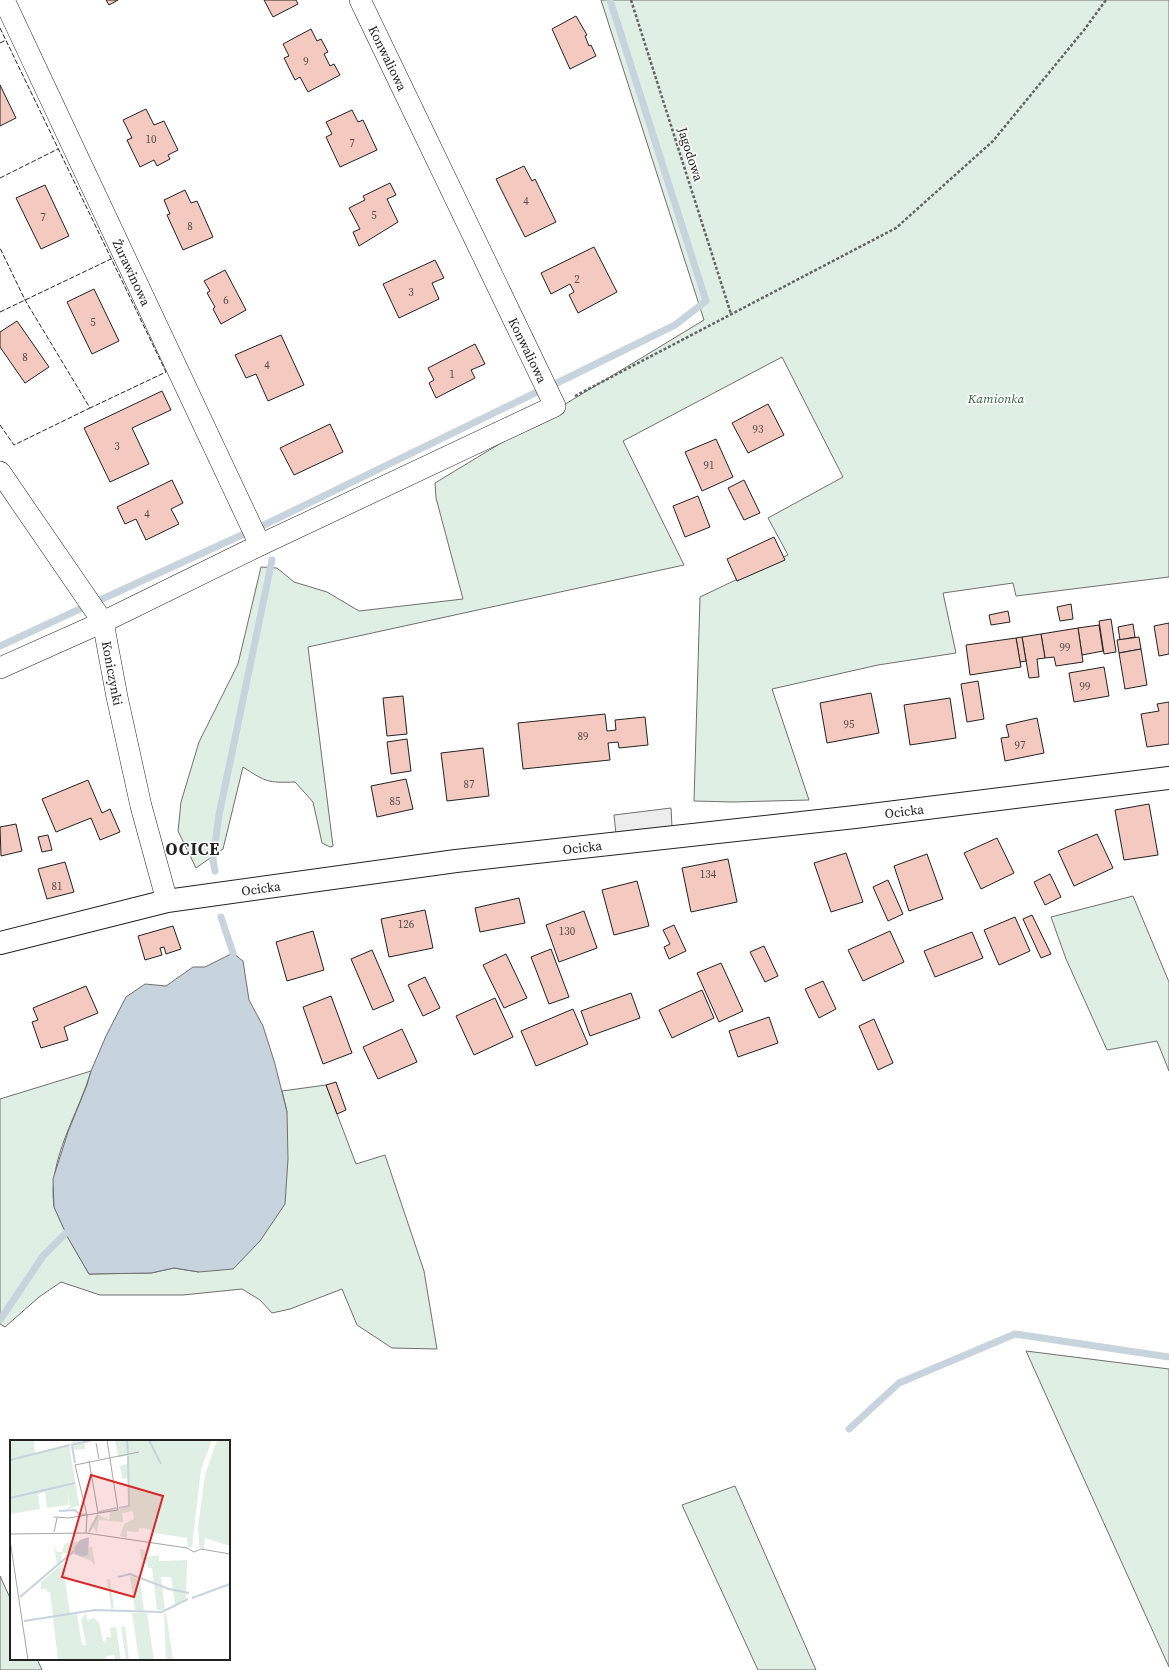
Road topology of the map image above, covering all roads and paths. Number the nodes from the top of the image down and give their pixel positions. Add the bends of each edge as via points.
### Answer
1 (4, 0) edge
2 (360, 0) edge
3 (631, 0) edge
4 (1106, 0) edge
5 (731, 314) junction
6 (555, 406) junction
7 (0, 472) edge
8 (260, 545) junction
9 (103, 622) junction
10 (0, 668) edge
11 (1169, 778) edge
12 (167, 901) junction
13 (0, 944) edge

1 - 8 street, Żurawinowa
2 - 6 street, Konwaliowa
3 - 5 path, Jagodowa
4 - 5 path via 993,141 896,228
5 - 6 path
6 - 8 street
7 - 9 street, Koniczynki
8 - 9 street
9 - 10 street
9 - 12 street, Koniczynki via 141,806
11 - 12 street, Ocicka via 456,862
12 - 13 street, Ocicka

